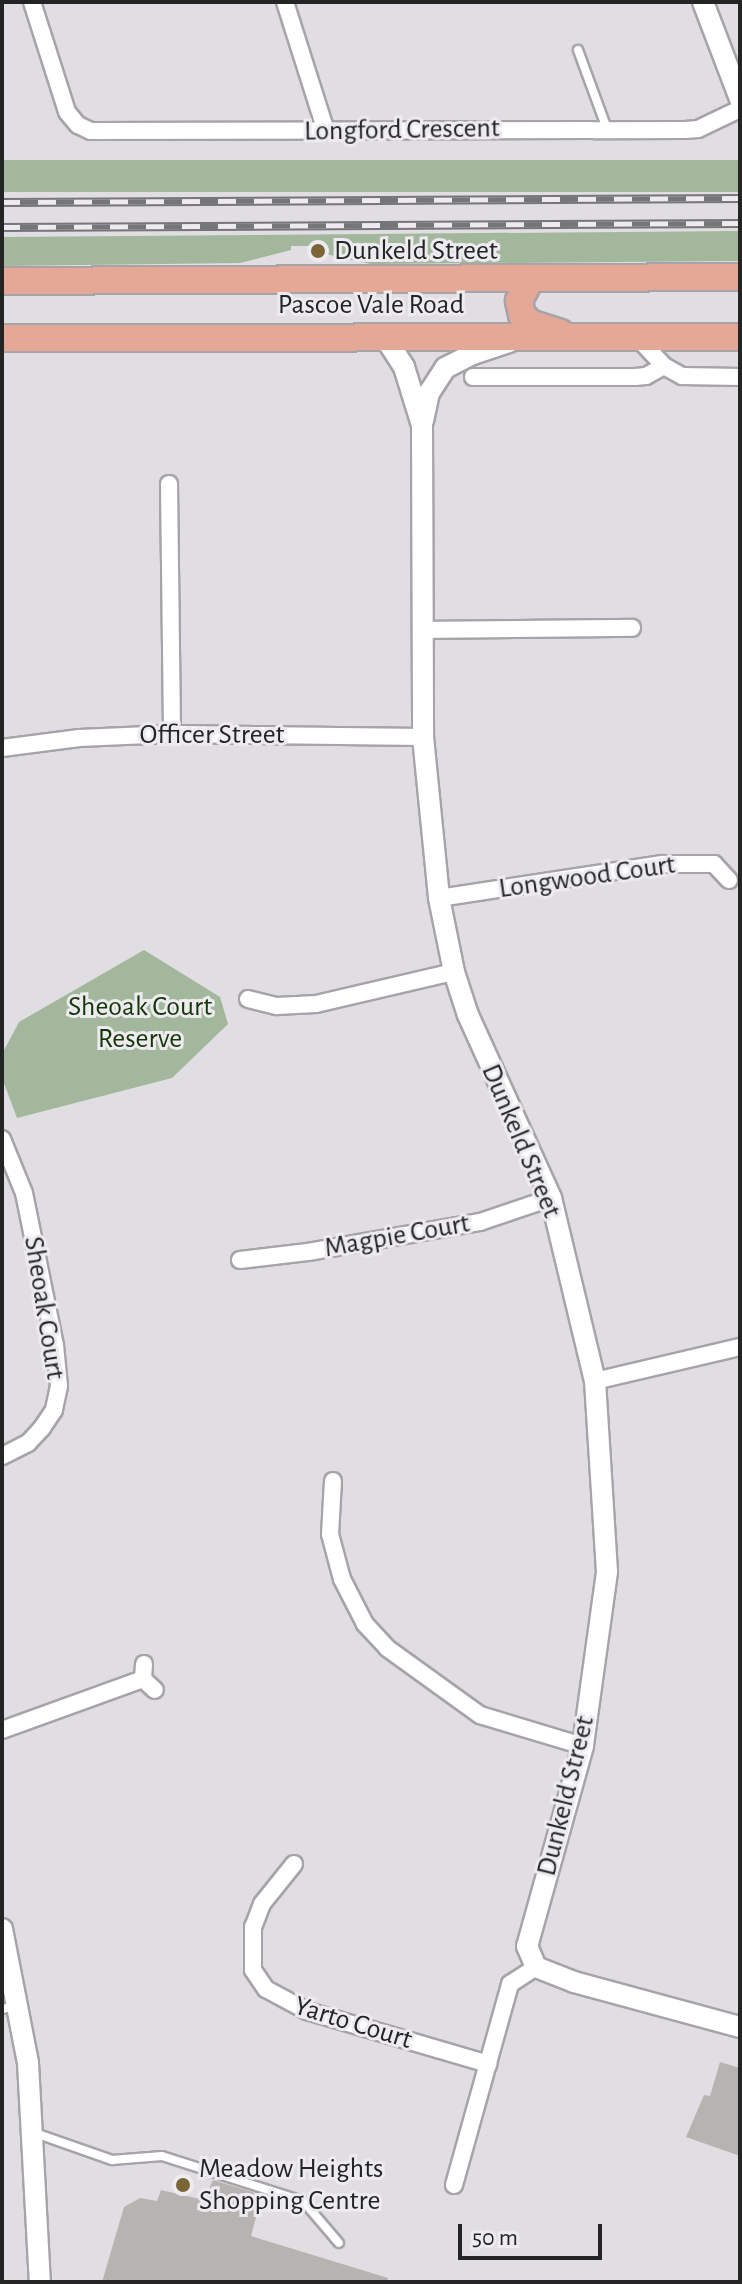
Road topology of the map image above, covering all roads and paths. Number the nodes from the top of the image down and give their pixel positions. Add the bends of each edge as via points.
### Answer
1 (32, 2) edge
2 (285, 2) edge
3 (703, 2) edge
4 (578, 50) dead end
5 (740, 99) edge
6 (740, 109) edge
7 (325, 128) junction
8 (608, 130) junction
9 (740, 277) edge
10 (531, 278) junction
11 (2, 281) edge
12 (384, 336) junction
13 (579, 337) junction
14 (637, 337) junction
15 (740, 337) edge
16 (2, 338) edge
17 (523, 338) junction
18 (664, 366) junction
19 (473, 377) dead end
20 (740, 377) edge
21 (422, 425) junction
22 (169, 484) dead end
23 (632, 628) dead end
24 (424, 630) junction
25 (172, 734) junction
26 (423, 737) junction
27 (2, 748) edge
28 (729, 880) dead end
29 (439, 898) junction
30 (454, 972) junction
31 (248, 999) dead end
32 (2, 1139) edge
33 (551, 1198) junction
34 (240, 1260) dead end
35 (740, 1347) edge
36 (595, 1381) junction
37 (2, 1456) edge
38 (333, 1481) dead end
39 (147, 1678) dead end
40 (2, 1730) edge
41 (583, 1746) junction
42 (294, 1864) dead end
43 (2, 1929) edge
44 (536, 1967) junction
45 (10, 2007) edge
46 (740, 2027) edge
47 (488, 2064) junction
48 (32, 2132) junction
49 (454, 2185) dead end
50 (339, 2243) dead end
51 (40, 2282) edge

1 - 7 street, Longford Crescent via 67,112 91,131
2 - 7 street
3 - 5 street
4 - 8 lane
6 - 8 street, Longford Crescent via 698,129
7 - 8 street, Longford Crescent
9 - 10 main road, Pascoe Vale Road
10 - 11 main road, Pascoe Vale Road
10 - 13 main road via 519,301 522,315 547,331
12 - 16 main road, Pascoe Vale Road
12 - 17 main road, Pascoe Vale Road
12 - 21 street, Dunkeld Street via 404,367
13 - 14 main road, Pascoe Vale Road
13 - 17 main road, Pascoe Vale Road
14 - 15 main road, Pascoe Vale Road
14 - 18 street
17 - 21 street, Dunkeld Street via 445,368 429,393
18 - 19 street via 635,377
18 - 20 street via 682,376
21 - 24 street, Dunkeld Street
22 - 25 street
23 - 24 street
24 - 26 street, Dunkeld Street
25 - 26 street, Officer Street
25 - 27 street, Officer Street
26 - 29 street, Dunkeld Street
28 - 29 street, Longwood Court via 714,864 662,864
29 - 30 street, Dunkeld Street
30 - 31 street via 316,1004 277,1006
30 - 33 street, Dunkeld Street via 468,1015
32 - 37 street, Sheoak Court via 24,1193 59,1386 54,1410 42,1428 28,1443
33 - 34 street, Magpie Court via 480,1222
33 - 36 street, Dunkeld Street
35 - 36 street
36 - 41 street, Dunkeld Street via 607,1572
38 - 41 street via 330,1534 342,1579 365,1624 387,1648 480,1715
39 - 40 street
41 - 44 street, Dunkeld Street via 527,1946
42 - 47 street, Yarto Court via 262,1904 253,1927 253,1970 266,1989 307,2011
43 - 45 street
44 - 46 street via 647,2004
44 - 47 street via 510,1984
45 - 48 street via 28,2063
47 - 49 street
48 - 50 lane via 112,2160 162,2156 303,2201
48 - 51 street

